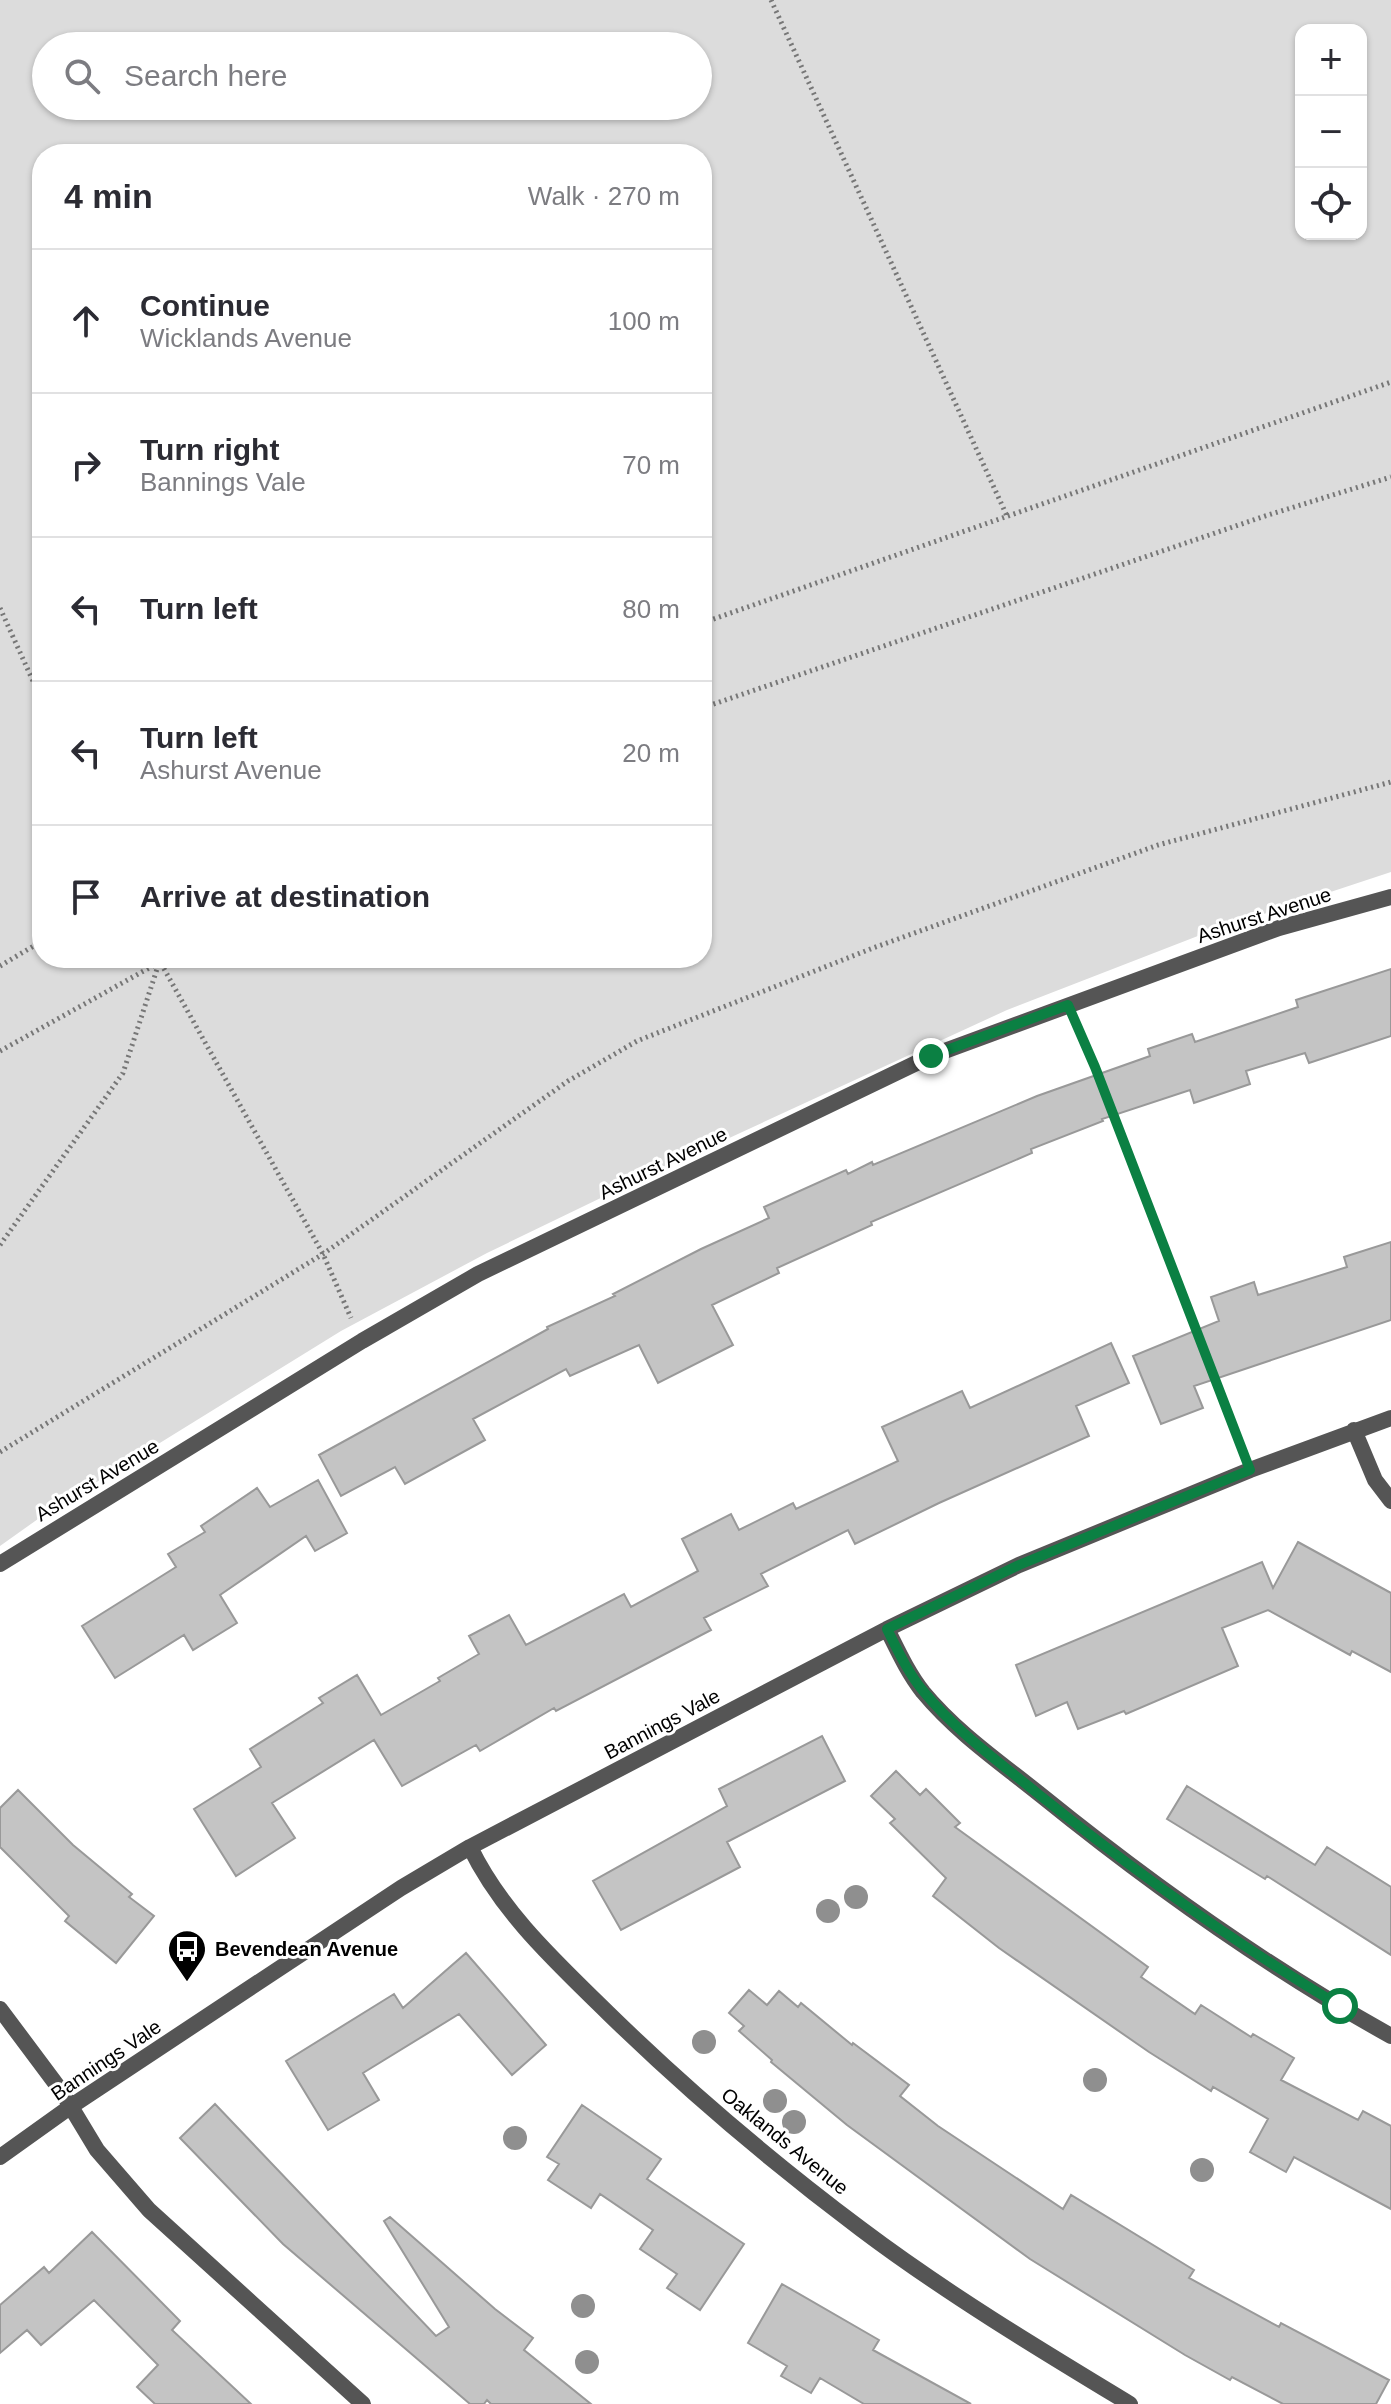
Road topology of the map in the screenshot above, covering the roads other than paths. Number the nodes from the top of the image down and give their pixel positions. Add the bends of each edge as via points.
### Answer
1 (1391, 897) edge
2 (1391, 1418) edge
3 (1354, 1430) junction
4 (1391, 1501) edge
5 (0, 1564) edge
6 (887, 1629) junction
7 (470, 1847) junction
8 (0, 2009) edge
9 (1391, 2036) edge
10 (70, 2107) junction
11 (0, 2157) edge
12 (363, 2404) edge
13 (1130, 2404) edge

1 - 5 street, Ashurst Avenue via 1279,928 931,1056 478,1274
2 - 3 street, Bannings Vale
3 - 4 street via 1375,1480
3 - 6 street, Bannings Vale via 1019,1565
6 - 7 street, Bannings Vale
6 - 9 street via 922,1691 967,1736 1169,1895
7 - 10 street, Bannings Vale
7 - 13 street, Oaklands Avenue via 528,1933 710,2106 860,2228
8 - 10 street
10 - 11 street, Bannings Vale
10 - 12 street via 97,2150 149,2210

